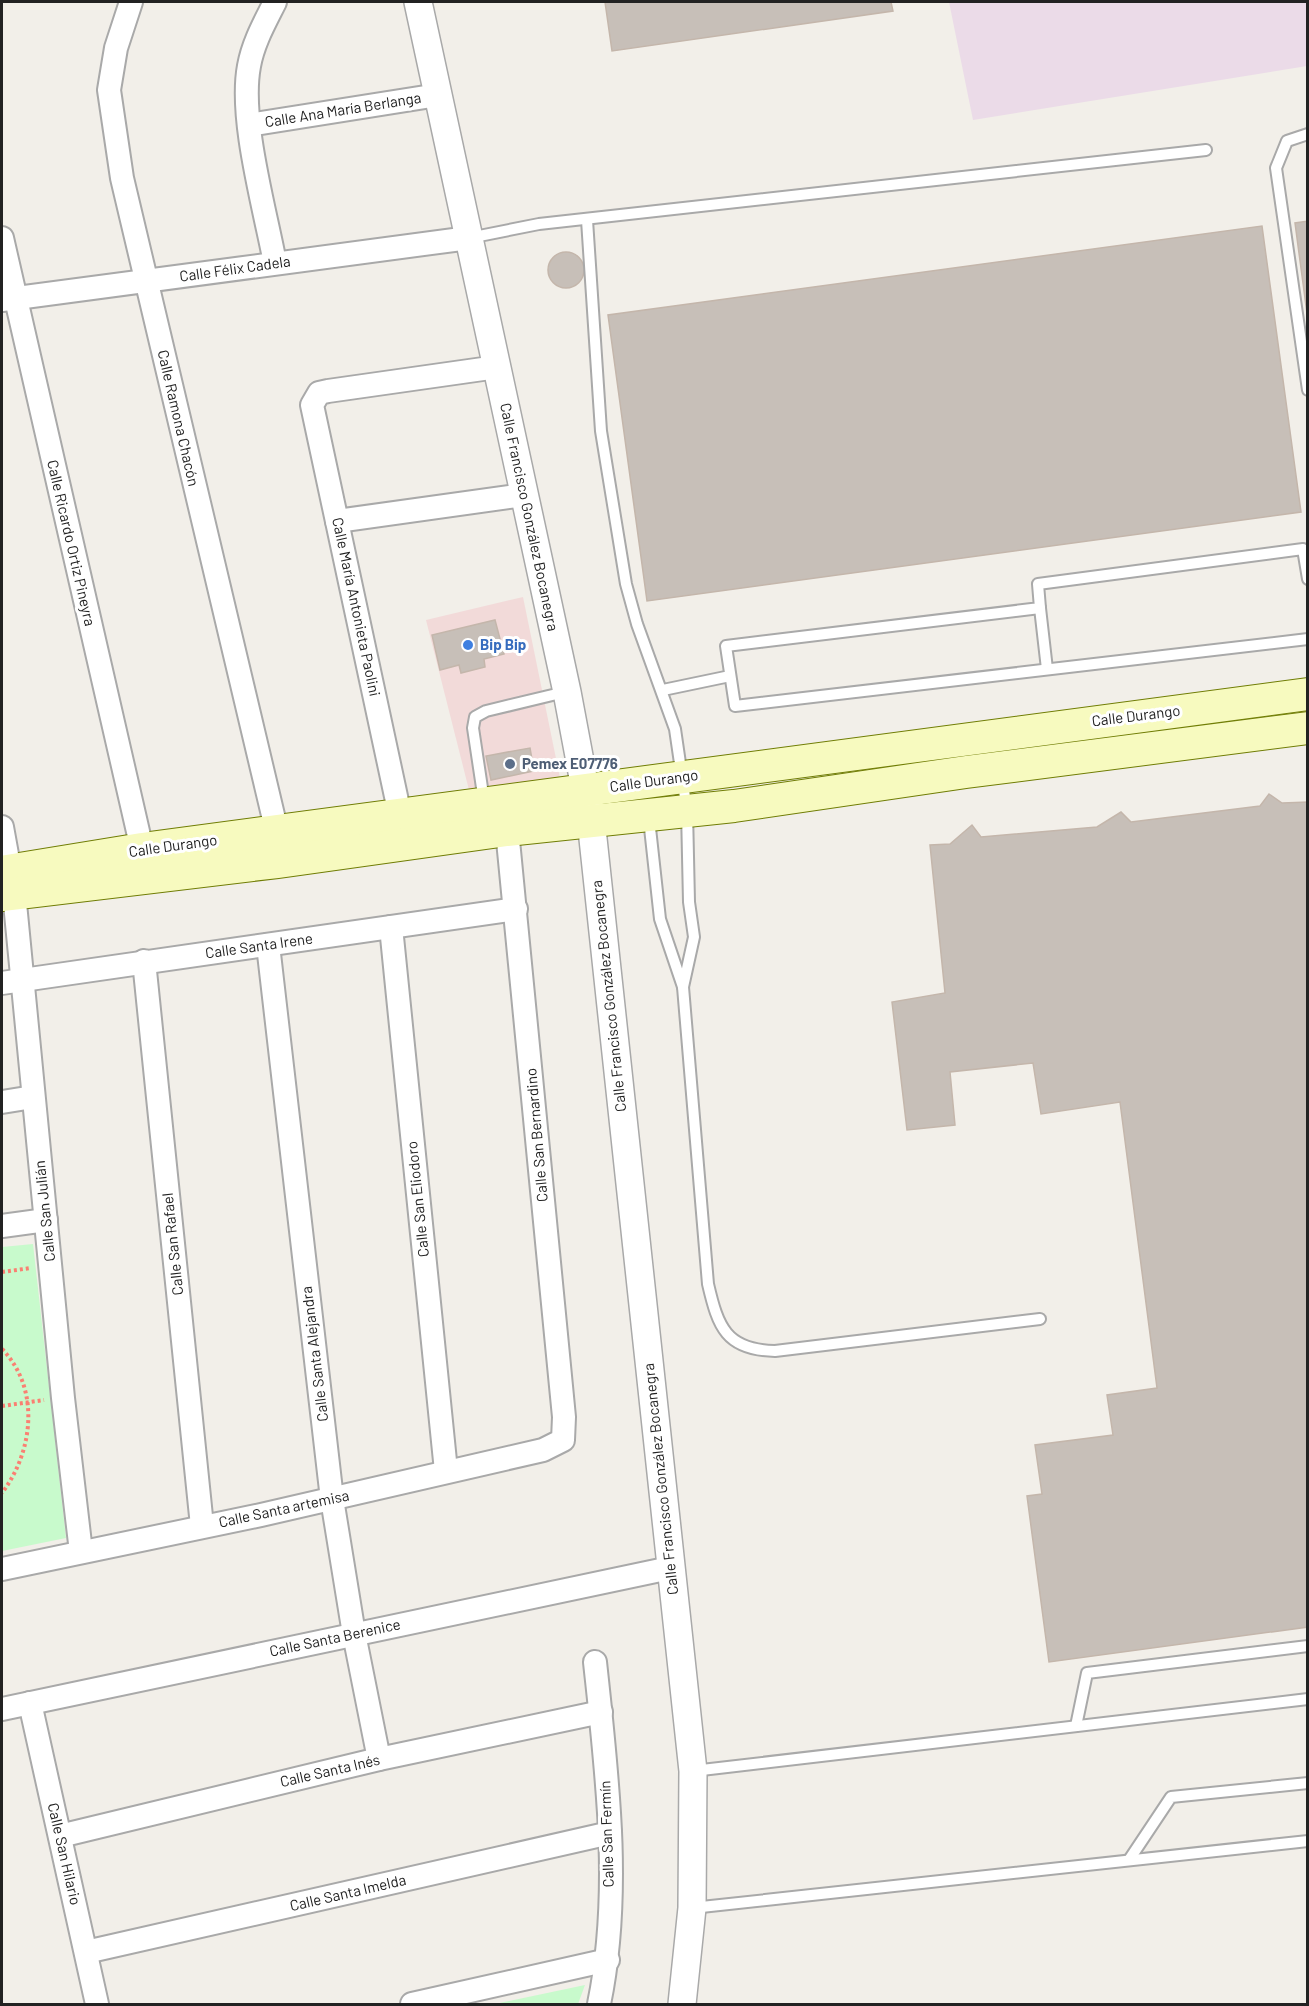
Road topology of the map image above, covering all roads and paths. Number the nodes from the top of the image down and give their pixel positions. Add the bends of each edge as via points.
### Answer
1 (131, 2) edge
2 (275, 2) edge
3 (418, 2) edge
4 (438, 95) junction
5 (249, 125) junction
6 (1308, 134) edge
7 (1206, 150) dead end
8 (587, 220) junction
9 (2, 238) edge
10 (469, 238) junction
11 (275, 263) junction
12 (145, 281) junction
13 (8, 299) edge
14 (497, 367) junction
15 (1308, 390) edge
16 (524, 495) junction
17 (337, 521) junction
18 (1308, 579) edge
19 (1040, 608) junction
20 (1308, 639) edge
21 (1047, 669) junction
22 (730, 676) junction
23 (663, 690) junction
24 (567, 692) junction
25 (1308, 694) edge
26 (1308, 728) edge
27 (681, 777) junction
28 (585, 790) junction
29 (647, 799) junction
30 (485, 804) junction
31 (687, 811) junction
32 (400, 816) junction
33 (591, 820) junction
34 (2, 827) edge
35 (507, 830) junction
36 (277, 832) junction
37 (142, 849) junction
38 (7, 883) edge
39 (516, 909) junction
40 (391, 927) junction
41 (268, 945) junction
42 (144, 961) junction
43 (12, 981) edge
44 (683, 987) junction
45 (33, 1097) junction
46 (2, 1102) edge
47 (45, 1220) junction
48 (2, 1227) edge
49 (37, 1267) dead end
50 (2, 1272) edge
51 (1040, 1319) dead end
52 (2, 1349) edge
53 (63, 1398) junction
54 (27, 1402) junction
55 (2, 1406) edge
56 (563, 1440) joint
57 (446, 1471) junction
58 (2, 1493) edge
59 (332, 1499) junction
60 (202, 1526) junction
61 (81, 1552) junction
62 (670, 1568) junction
63 (2, 1569) edge
64 (354, 1634) junction
65 (1308, 1646) edge
66 (595, 1662) dead end
67 (1308, 1699) edge
68 (30, 1703) junction
69 (2, 1710) edge
70 (600, 1712) junction
71 (1076, 1726) junction
72 (379, 1759) junction
73 (693, 1771) junction
74 (1308, 1783) edge
75 (610, 1833) junction
76 (60, 1836) junction
77 (1308, 1841) edge
78 (1129, 1860) junction
79 (692, 1908) junction
80 (86, 1952) junction
81 (608, 1960) junction
82 (97, 2004) edge
83 (412, 2004) edge
84 (599, 2004) edge
85 (682, 2004) edge

1 - 12 street, Calle Ramona Chacón via 116,48 109,90 122,178
2 - 5 street via 259,32 249,67
3 - 4 street, Calle Francisco González Bocanegra
4 - 5 street, Calle Ana María Berlanga
4 - 10 street, Calle Francisco González Bocanegra
5 - 11 street
6 - 15 lane via 1287,141 1276,168
7 - 8 lane
8 - 10 lane via 539,224
8 - 23 lane via 601,430 611,497 626,584
9 - 13 street, Calle Ricardo Ortiz Pineyra
10 - 11 street, Calle Félix Cadela
10 - 14 street, Calle Francisco González Bocanegra
11 - 12 street, Calle Félix Cadela
12 - 13 street, Calle Félix Cadela
12 - 36 street, Calle Ramona Chacón
13 - 37 street, Calle Ricardo Ortiz Pineyra
14 - 16 street, Calle Francisco González Bocanegra
14 - 17 street, Calle María Antonieta Paolini via 328,391 314,398 313,413
16 - 17 street
16 - 24 street, Calle Francisco González Bocanegra
17 - 32 street, Calle María Antonieta Paolini
18 - 19 lane via 1303,549 1038,584
19 - 21 lane
19 - 22 lane via 726,646
20 - 21 lane
21 - 22 lane via 735,706
22 - 23 lane
23 - 27 lane via 675,729
24 - 28 street, Calle Francisco González Bocanegra
24 - 30 lane via 475,717 473,728
25 - 27 main road, Calle Durango
26 - 31 main road, Calle Durango
27 - 29 main road, Calle Durango
27 - 31 lane
28 - 29 main road, Calle Durango
28 - 30 main road, Calle Durango
28 - 33 street, Calle Francisco González Bocanegra
29 - 31 main road, Calle Durango
29 - 33 main road, Calle Durango
29 - 44 lane via 660,919
30 - 32 main road, Calle Durango
31 - 44 lane via 689,902 694,937
32 - 36 main road, Calle Durango
33 - 35 main road, Calle Durango
33 - 62 street, Calle Francisco González Bocanegra
34 - 38 street, Calle San Julián
35 - 38 main road, Calle Durango via 277,862
35 - 39 street, Calle San Bernardino
36 - 37 main road, Calle Durango
37 - 38 main road, Calle Durango
38 - 43 street, Calle San Julián
39 - 40 street, Calle Santa Irene
39 - 56 street, Calle San Bernardino via 564,1417
40 - 41 street, Calle Santa Irene
40 - 57 street, Calle San Eliodoro
41 - 42 street, Calle Santa Irene
41 - 59 street, Calle Santa Alejandra
42 - 43 street, Calle Santa Irene
42 - 60 street, Calle San Rafael
43 - 45 street, Calle San Julián
44 - 51 lane via 708,1284 716,1318 726,1335 744,1346 775,1351
45 - 46 street
45 - 47 street, Calle San Julián
47 - 48 street
47 - 53 street, Calle San Julián
49 - 50 path
52 - 54 path via 20,1376
53 - 54 path
53 - 61 street, Calle San Julián
54 - 55 path
54 - 58 path via 25,1450
56 - 57 street, Calle Santa artemisa via 543,1450
57 - 59 street, Calle Santa artemisa
59 - 60 street, Calle Santa artemisa
59 - 64 street, Calle Santa Alejandra
60 - 61 street, Calle Santa artemisa
61 - 63 street, Calle Santa artemisa
62 - 64 street, Calle Santa Berenice
62 - 73 street, Calle Francisco González Bocanegra
64 - 68 street, Calle Santa Berenice
64 - 72 street, Calle Santa Alejandra
65 - 71 lane via 1087,1673
66 - 70 street, Calle San Fermín
67 - 71 lane
68 - 69 street, Calle Santa Berenice
68 - 76 street, Calle San Hilario
70 - 72 street, Calle Santa Inés
70 - 75 street, Calle San Fermín
71 - 73 lane
72 - 76 street, Calle Santa Inés
73 - 79 street, Calle Francisco González Bocanegra
74 - 78 lane via 1172,1797
75 - 80 street, Calle Santa Imelda
75 - 81 street, Calle San Fermín
76 - 80 street, Calle San Hilario
77 - 78 lane
78 - 79 lane
79 - 85 street, Calle Francisco González Bocanegra
80 - 82 street, Calle San Hilario
81 - 83 street
81 - 84 street, Calle San Fermín

